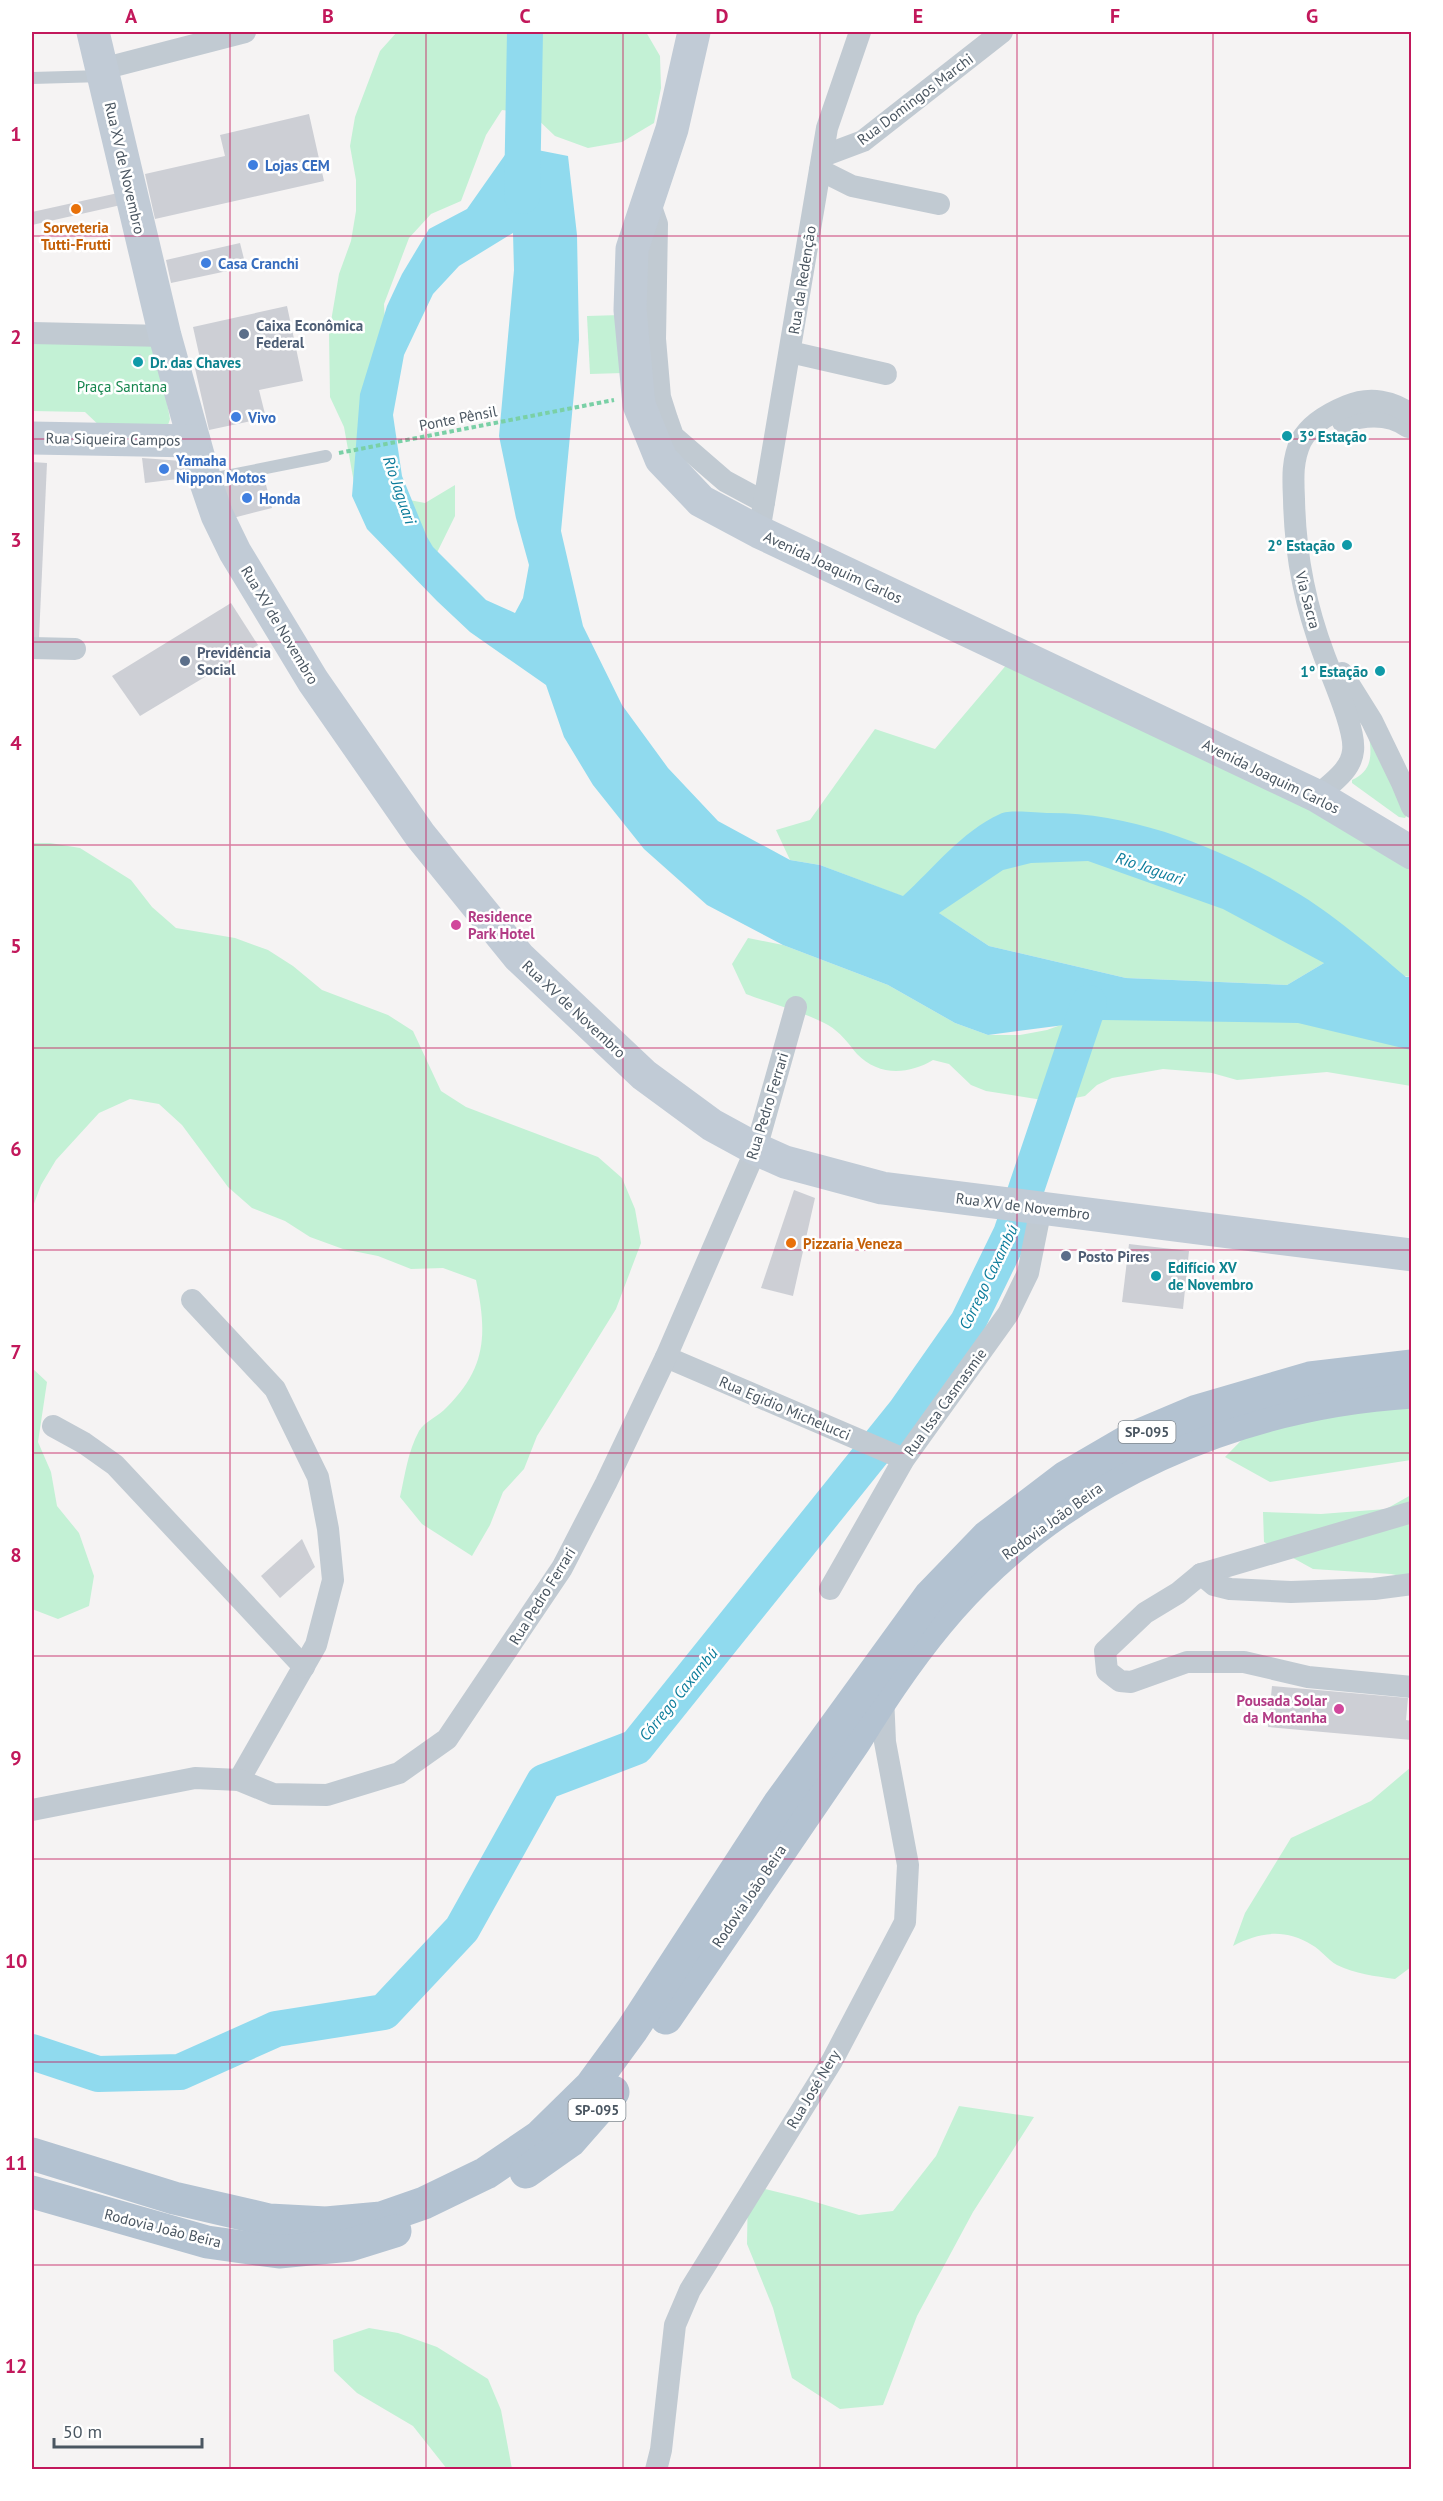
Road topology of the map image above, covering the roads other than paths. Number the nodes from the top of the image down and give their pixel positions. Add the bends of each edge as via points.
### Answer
1 (93, 32) edge
2 (245, 32) edge
3 (694, 32) edge
4 (860, 32) edge
5 (1002, 32) edge
6 (103, 73) junction
7 (32, 78) edge
8 (822, 163) junction
9 (939, 204) dead end
10 (32, 333) edge
11 (165, 336) junction
12 (790, 352) junction
13 (886, 375) dead end
14 (1412, 415) edge
15 (1412, 430) edge
16 (32, 438) edge
17 (194, 441) junction
18 (326, 456) road end
19 (205, 480) junction
20 (761, 517) junction
21 (32, 648) edge
22 (75, 650) dead end
23 (1330, 661) junction
24 (1317, 796) junction
25 (1412, 807) edge
26 (1412, 853) edge
27 (796, 1007) dead end
28 (756, 1149) junction
29 (1029, 1206) junction
30 (1412, 1255) edge
31 (192, 1300) dead end
32 (666, 1357) junction
33 (1412, 1366) edge
34 (1412, 1392) edge
35 (53, 1426) dead end
36 (898, 1456) junction
37 (1412, 1512) edge
38 (1201, 1574) junction
39 (1412, 1584) edge
40 (830, 1589) dead end
41 (304, 1667) junction
42 (1412, 1687) edge
43 (883, 1696) junction
44 (239, 1780) junction
45 (32, 1810) edge
46 (32, 2154) edge
47 (32, 2192) edge
48 (656, 2469) edge

1 - 6 main road, Rua XV de Novembro
2 - 6 street
3 - 20 main road, Avenida Joaquim Carlos via 672,129 633,249 630,310 639,405 661,459 701,501
4 - 8 street, Rua da Redenção via 827,128
5 - 8 street, Rua Domingos Marchi via 863,141
6 - 7 lane
6 - 11 main road, Rua XV de Novembro
8 - 9 street via 852,186
8 - 12 street, Rua da Redenção
10 - 11 street
11 - 17 main road, Rua XV de Novembro
12 - 13 street
12 - 20 street, Rua da Redenção
14 - 23 street, Via Sacra via 1398,405 1378,400 1357,402 1312,427 1293,462 1301,578
15 - 23 street, Via Sacra via 1397,419 1362,416 1341,422 1318,439 1305,471 1308,577
16 - 17 main road, Rua Siqueira Campos
17 - 19 main road, Rua XV de Novembro
18 - 19 lane
19 - 28 main road, Rua XV de Novembro via 235,552 313,681 420,835 519,957 644,1075 711,1125
20 - 24 main road, Avenida Joaquim Carlos
21 - 22 street
23 - 24 street, Via Sacra via 1354,751 1347,767
23 - 25 street, Via Sacra via 1372,721
24 - 26 main road, Avenida Joaquim Carlos
27 - 28 street, Rua Pedro Ferrari
28 - 29 main road, Rua XV de Novembro via 785,1162 882,1188
28 - 32 street, Rua Pedro Ferrari
29 - 30 main road, Rua XV de Novembro
29 - 36 street, Rua Issa Casmasmie via 1028,1273 1008,1314
31 - 41 street via 275,1389 318,1477 333,1580 316,1645
32 - 36 street, Rua Egidio Michelucci
32 - 44 street, Rua Pedro Ferrari via 562,1568 447,1739 399,1773 327,1795 273,1794
33 - 46 main road, Rodovia João Beira / SP-095 via 1310,1378 1197,1412 1133,1438 1066,1477 996,1530 930,1596 779,1804 632,2030 591,2086 539,2137 486,2173 424,2203 381,2218 326,2223 269,2220 184,2200
34 - 43 main road, Rodovia João Beira / SP-095 via 1313,1403 1255,1417 1149,1458 1087,1492 1010,1549 950,1608
35 - 41 street via 115,1465
36 - 40 street, Rua Issa Casmasmie
37 - 38 street
38 - 39 street via 1214,1586 1281,1592
38 - 42 street via 1145,1613 1105,1651 1107,1671 1120,1681 1131,1682 1187,1662 1244,1662 1308,1677
41 - 44 street
43 - 47 main road, Rodovia João Beira / SP-095 via 623,2080 570,2141 501,2189 426,2221 350,2245 279,2252 207,2242
43 - 48 street, Rua José Nery via 885,1742 908,1865 905,1922 832,2061 690,2290 675,2325
44 - 45 street, Rua Pedro Ferrari via 195,1778

